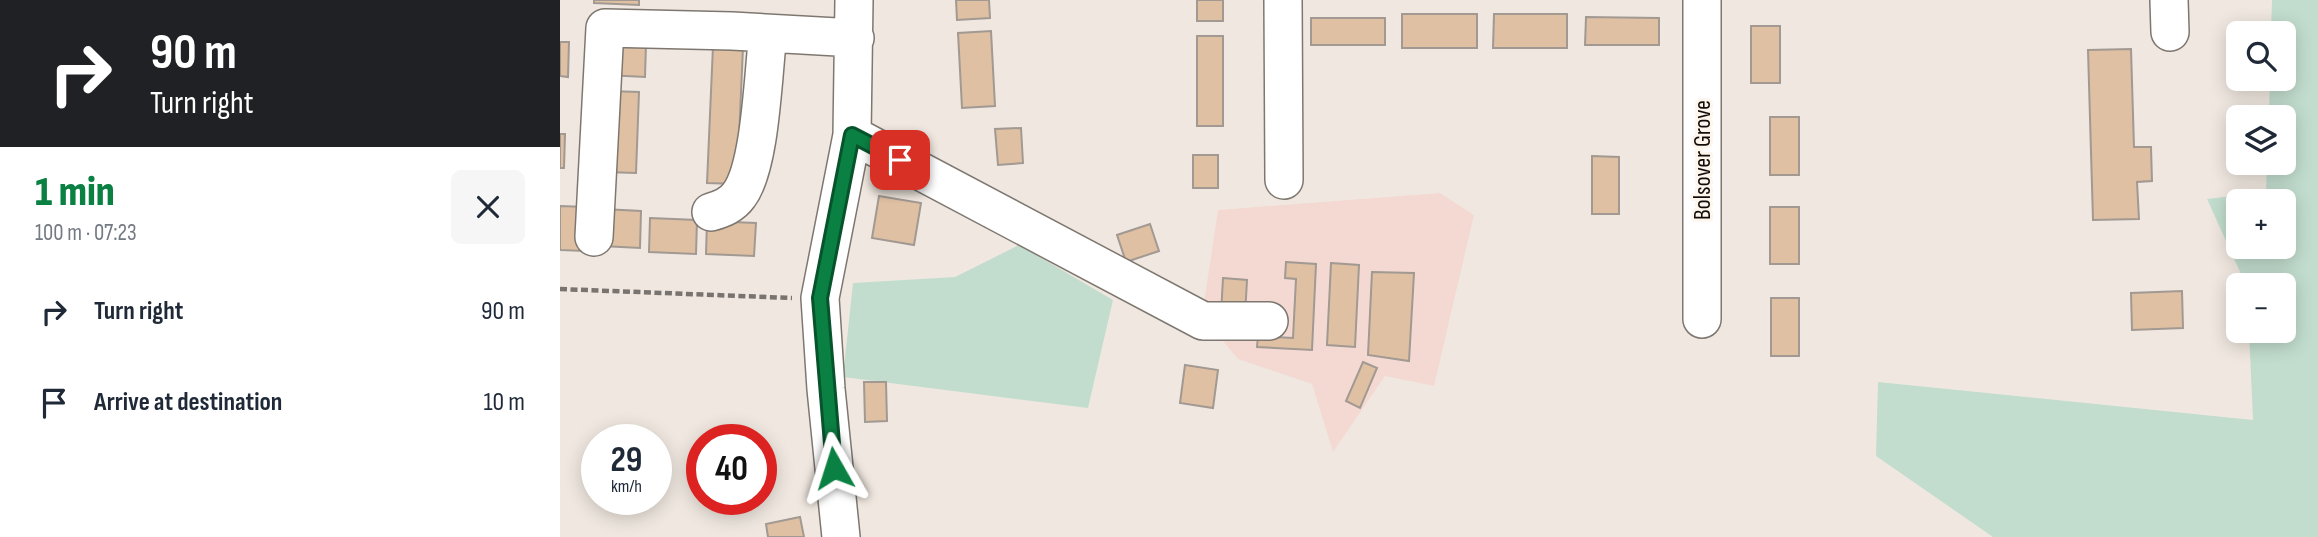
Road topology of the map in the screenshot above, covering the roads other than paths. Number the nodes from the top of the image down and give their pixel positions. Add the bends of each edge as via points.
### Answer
1 (854, 0) edge
2 (1283, 0) edge
3 (1702, 0) edge
4 (768, 34) junction
5 (855, 38) junction
6 (852, 135) junction
7 (1284, 180) dead end
8 (711, 212) dead end
9 (594, 237) dead end
10 (1702, 319) dead end
11 (1269, 321) dead end
12 (841, 537) edge

1 - 5 street
2 - 7 street
3 - 10 street, Bolsover Grove
4 - 5 street
4 - 8 street via 749,174 739,195 723,209
4 - 9 street via 605,28
5 - 6 street
6 - 11 street via 1203,321
6 - 12 street via 820,298

